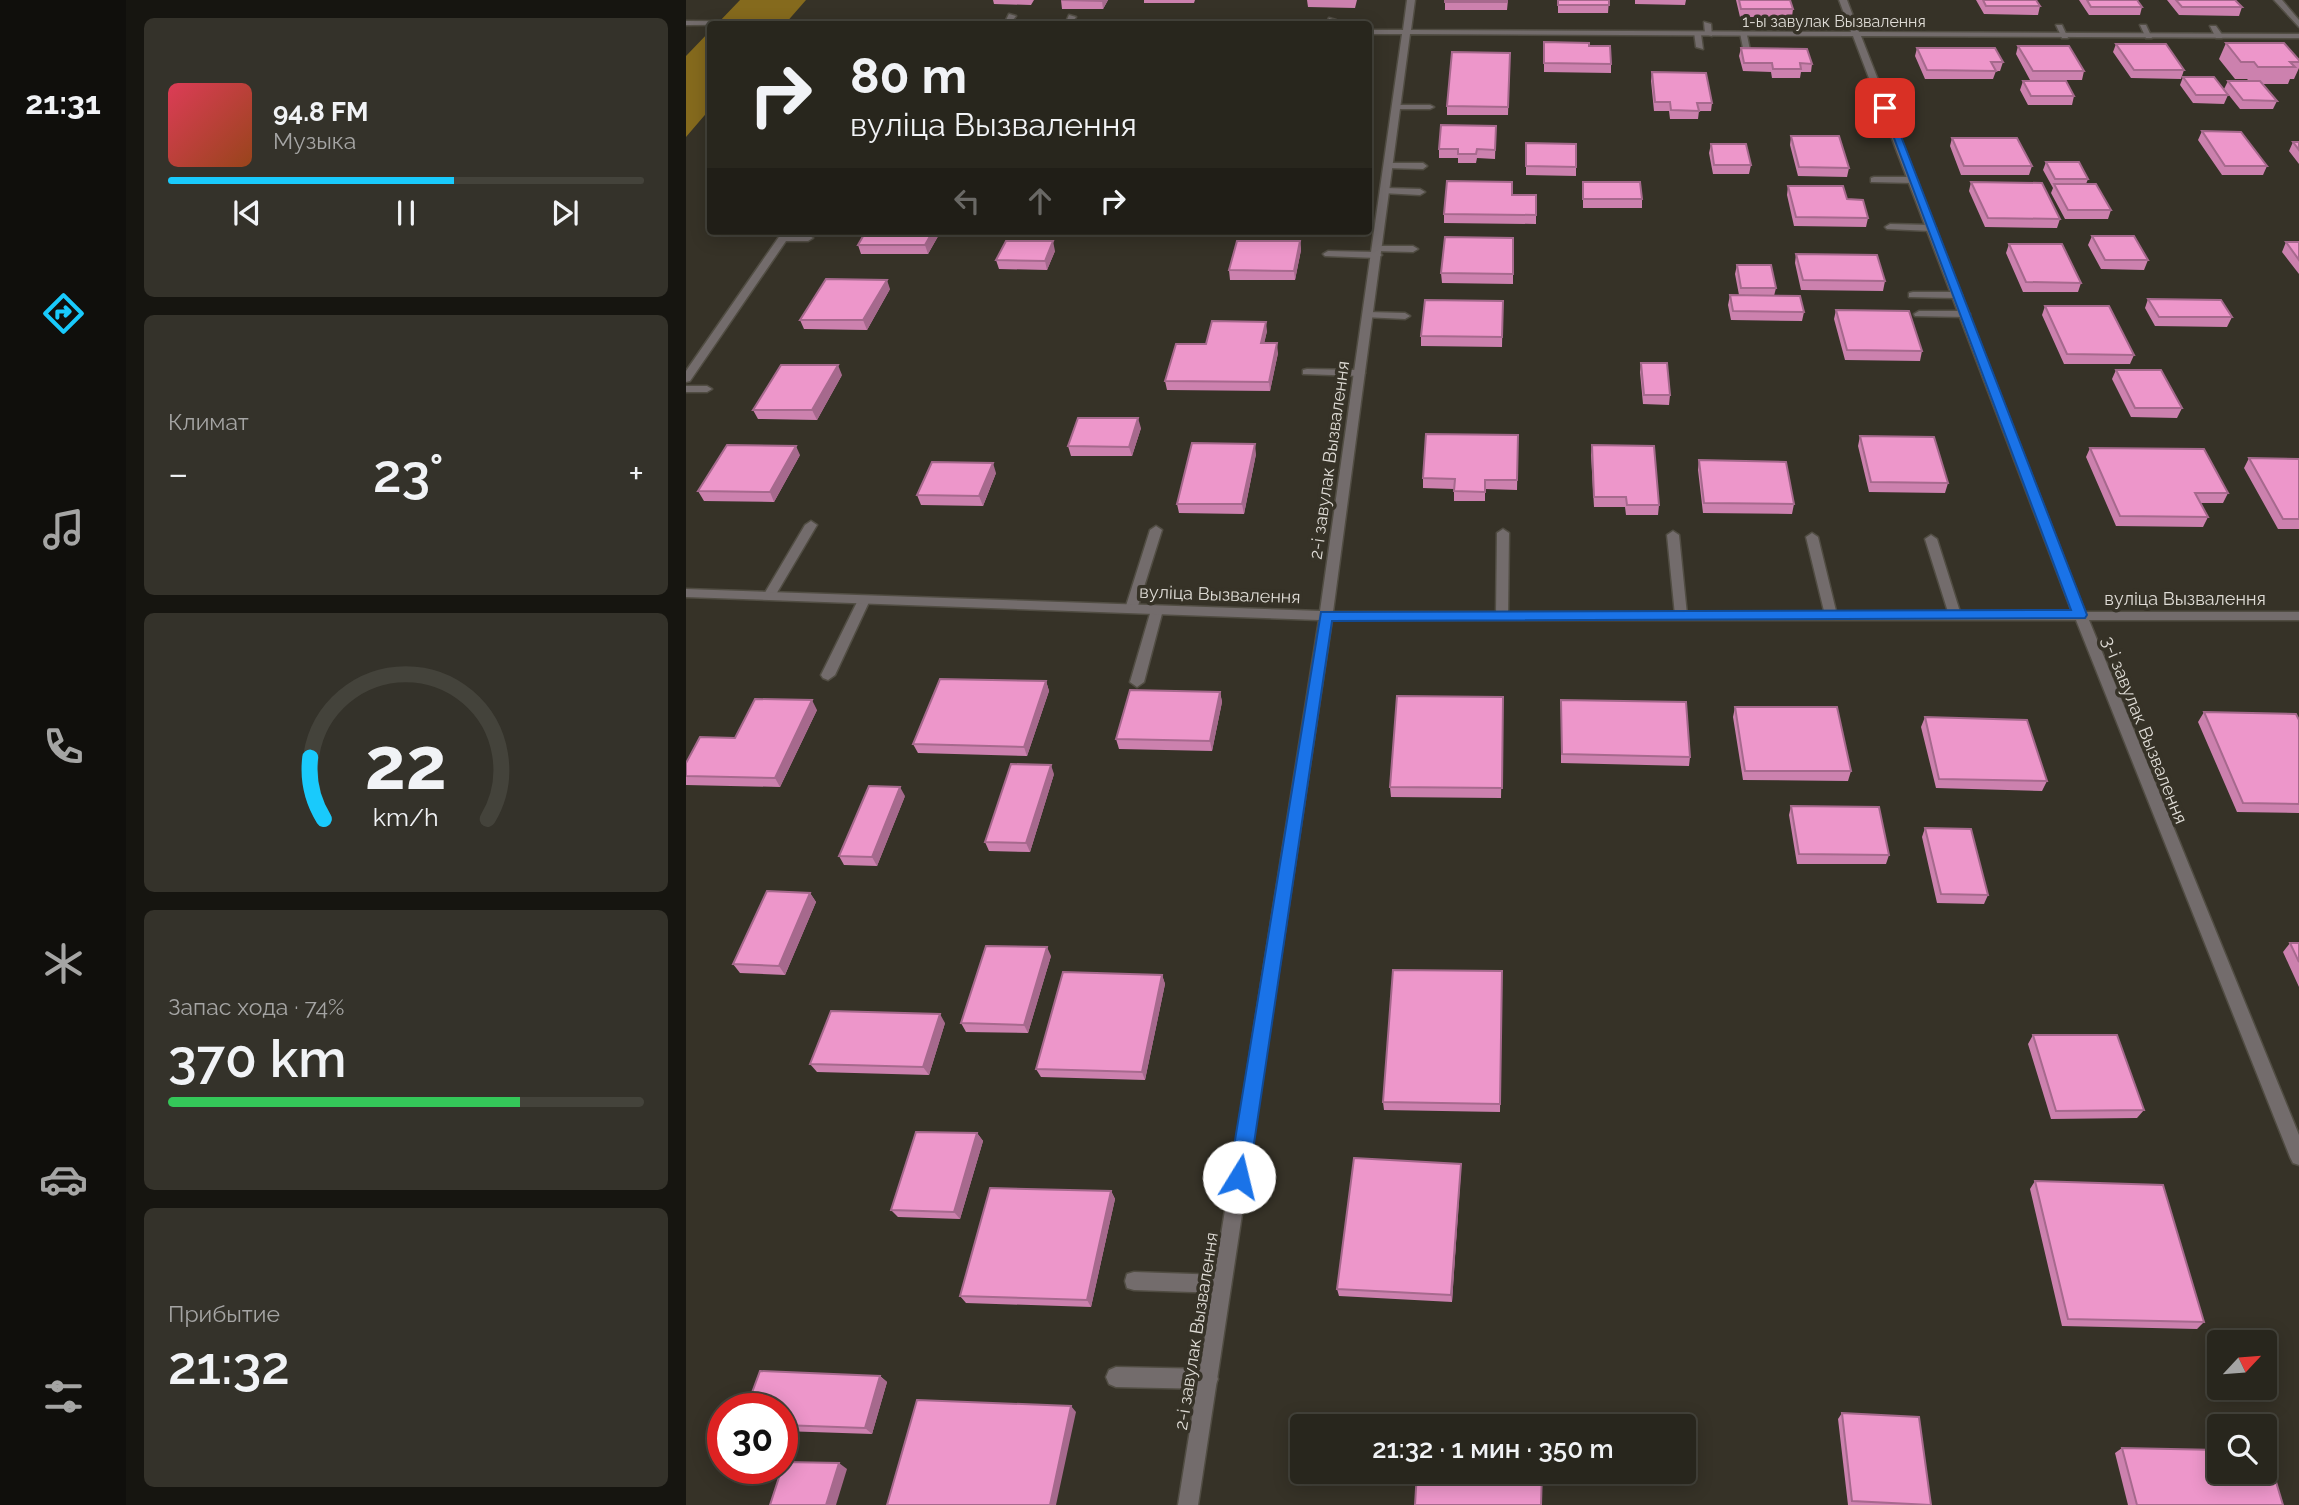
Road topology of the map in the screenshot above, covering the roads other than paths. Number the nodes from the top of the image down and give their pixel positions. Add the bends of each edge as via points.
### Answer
1 (1411, 0) edge
2 (1843, 0) edge
3 (2278, 0) edge
4 (1012, 16) dead end
5 (1009, 21) edge
6 (686, 23) edge
7 (707, 23) edge
8 (1500, 23) dead end
9 (1613, 24) dead end
10 (1707, 24) dead end
11 (2299, 24) edge
12 (2059, 27) dead end
13 (2143, 27) dead end
14 (2213, 28) dead end
15 (1372, 32) edge
16 (1406, 32) junction
17 (1499, 33) junction
18 (1562, 33) junction
19 (1614, 34) junction
20 (1697, 34) junction
21 (1709, 34) junction
22 (1744, 35) junction
23 (1857, 35) junction
24 (2065, 36) junction
25 (2149, 36) junction
26 (2219, 36) junction
27 (2299, 36) edge
28 (1563, 46) edge
29 (1700, 47) dead end
30 (1747, 48) edge
31 (1397, 107) junction
32 (1430, 107) dead end
33 (1388, 166) junction
34 (1423, 166) dead end
35 (1874, 180) dead end
36 (1913, 180) junction
37 (1385, 191) junction
38 (1420, 192) dead end
39 (1890, 227) dead end
40 (1931, 228) junction
41 (785, 235) edge
42 (792, 235) edge
43 (808, 238) dead end
44 (1413, 249) dead end
45 (1378, 252) junction
46 (1328, 254) dead end
47 (1913, 295) dead end
48 (1957, 296) junction
49 (1919, 314) dead end
50 (1965, 314) junction
51 (1368, 315) junction
52 (1405, 316) dead end
53 (1307, 372) dead end
54 (1360, 373) junction
55 (686, 379) edge
56 (686, 389) edge
57 (707, 389) dead end
58 (811, 525) dead end
59 (1156, 530) dead end
60 (1503, 533) dead end
61 (1673, 535) dead end
62 (1812, 537) dead end
63 (1931, 539) dead end
64 (686, 593) edge
65 (769, 596) junction
66 (864, 600) junction
67 (1130, 609) junction
68 (1157, 610) junction
69 (1502, 615) junction
70 (1681, 615) junction
71 (1831, 615) junction
72 (1955, 615) junction
73 (2080, 615) junction
74 (1326, 616) junction
75 (2299, 616) edge
76 (828, 675) dead end
77 (1137, 682) dead end
78 (2299, 1157) edge
79 (1134, 1280) dead end
80 (1222, 1284) junction
81 (1115, 1377) dead end
82 (1208, 1379) junction
83 (1188, 1505) edge

1 - 16 street, 2-і завулак Вызвалення
2 - 23 street, 3-і завулак Вызвалення
3 - 11 street
4 - 5 street
6 - 7 street
8 - 17 street
9 - 19 street
10 - 21 street
12 - 24 street
13 - 25 street
14 - 26 street
15 - 16 street, 1-ы завулак Вызвалення
16 - 17 street, 1-ы завулак Вызвалення
16 - 31 street, 2-і завулак Вызвалення
17 - 18 street, 1-ы завулак Вызвалення
18 - 19 street, 1-ы завулак Вызвалення
18 - 28 street
19 - 20 street, 1-ы завулак Вызвалення
20 - 21 street, 1-ы завулак Вызвалення
20 - 29 street
21 - 22 street, 1-ы завулак Вызвалення
22 - 23 street, 1-ы завулак Вызвалення
22 - 30 street
23 - 24 street, 1-ы завулак Вызвалення
23 - 36 street, 3-і завулак Вызвалення
24 - 25 street, 1-ы завулак Вызвалення
25 - 26 street, 1-ы завулак Вызвалення
26 - 27 street, 1-ы завулак Вызвалення
31 - 32 street
31 - 33 street, 2-і завулак Вызвалення
33 - 34 street
33 - 37 street, 2-і завулак Вызвалення
35 - 36 street
36 - 40 street, 3-і завулак Вызвалення
37 - 38 street
37 - 45 street, 2-і завулак Вызвалення
39 - 40 street
40 - 48 street, 3-і завулак Вызвалення
41 - 55 street
42 - 43 street
44 - 45 street
45 - 46 street
45 - 51 street, 2-і завулак Вызвалення
47 - 48 street
48 - 50 street, 3-і завулак Вызвалення
49 - 50 street
50 - 73 street, 3-і завулак Вызвалення
51 - 52 street
51 - 54 street, 2-і завулак Вызвалення
53 - 54 street
54 - 74 street, 2-і завулак Вызвалення
56 - 57 street
58 - 65 street
59 - 67 street
60 - 69 street
61 - 70 street
62 - 71 street
63 - 72 street
64 - 65 street, вуліца Вызвалення
65 - 66 street, вуліца Вызвалення
66 - 67 street, вуліца Вызвалення
66 - 76 street
67 - 68 street, вуліца Вызвалення
68 - 74 street, вуліца Вызвалення
68 - 77 street
69 - 70 street, вуліца Вызвалення
69 - 74 street, вуліца Вызвалення
70 - 71 street, вуліца Вызвалення
71 - 72 street, вуліца Вызвалення
72 - 73 street, вуліца Вызвалення
73 - 75 street, вуліца Вызвалення
73 - 78 street, 3-і завулак Вызвалення
74 - 80 street, 2-і завулак Вызвалення
79 - 80 street
80 - 82 street, 2-і завулак Вызвалення
81 - 82 street
82 - 83 street, 2-і завулак Вызвалення

